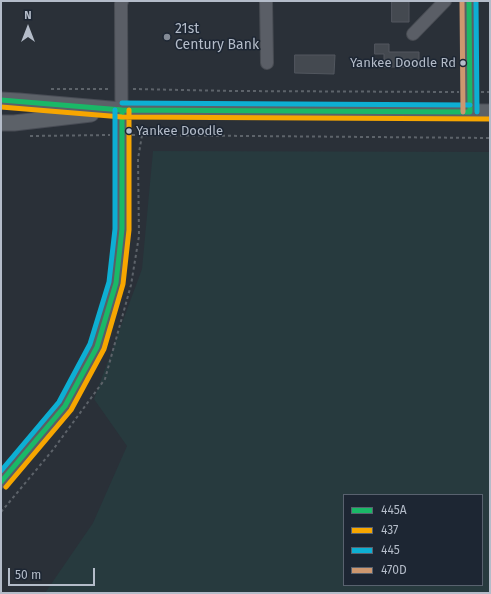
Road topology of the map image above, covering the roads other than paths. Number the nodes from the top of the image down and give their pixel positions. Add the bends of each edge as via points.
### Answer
1 (122, 1) edge
2 (266, 1) edge
3 (445, 1) edge
4 (469, 1) edge
5 (413, 34) dead end
6 (267, 62) dead end
7 (1, 100) edge
8 (122, 110) junction
9 (470, 112) junction
10 (490, 112) edge
11 (1, 123) edge
12 (1, 482) edge

1 - 8 street
2 - 6 street
3 - 5 street
4 - 9 street
7 - 8 main road
8 - 9 main road
8 - 11 main road
8 - 12 street via 122,229 119,260 116,283 97,346 65,406
9 - 10 main road

